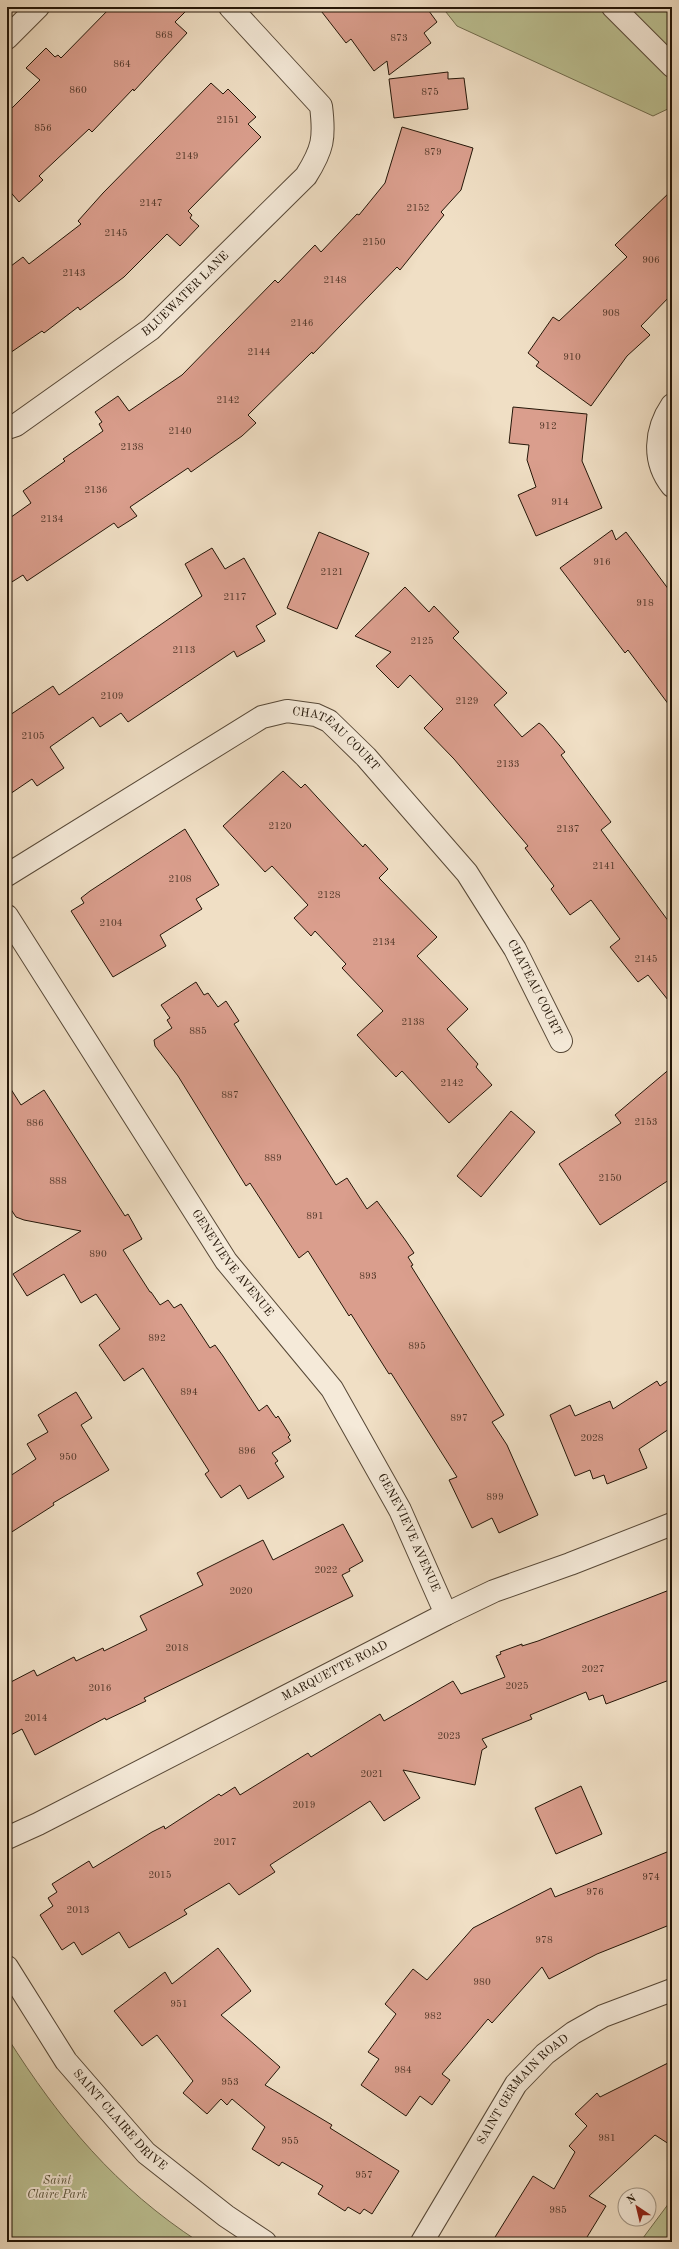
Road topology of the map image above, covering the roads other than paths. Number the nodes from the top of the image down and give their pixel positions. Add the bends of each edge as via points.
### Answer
1 (38, 7) edge
2 (230, 7) edge
3 (613, 7) edge
4 (7, 38) edge
5 (672, 66) edge
6 (672, 405) edge
7 (7, 428) edge
8 (672, 486) edge
9 (7, 874) edge
10 (7, 916) edge
11 (561, 1041) dead end
12 (672, 1524) edge
13 (446, 1614) junction
14 (7, 1838) edge
15 (7, 1967) edge
16 (672, 1990) edge
17 (265, 2242) edge
18 (422, 2242) edge

1 - 4 street
2 - 7 street, BLUEWATER LANE via 321,106 324,126 320,153 306,176 151,329 16,426
3 - 5 street
6 - 8 street via 659,431 658,445 663,472
9 - 11 street, CHATEAU COURT via 262,717 287,711 316,715 329,721 366,757 467,874 515,949
10 - 13 street, GENEVIEVE AVENUE via 226,1261 332,1389 400,1510
12 - 13 street, MARQUETTE ROAD via 494,1592
13 - 14 street, MARQUETTE ROAD
15 - 17 street, SAINT CLAIRE DRIVE via 66,2061 146,2153 226,2216
16 - 18 street, SAINT GERMAIN ROAD via 603,2016 572,2033 545,2054 516,2084

